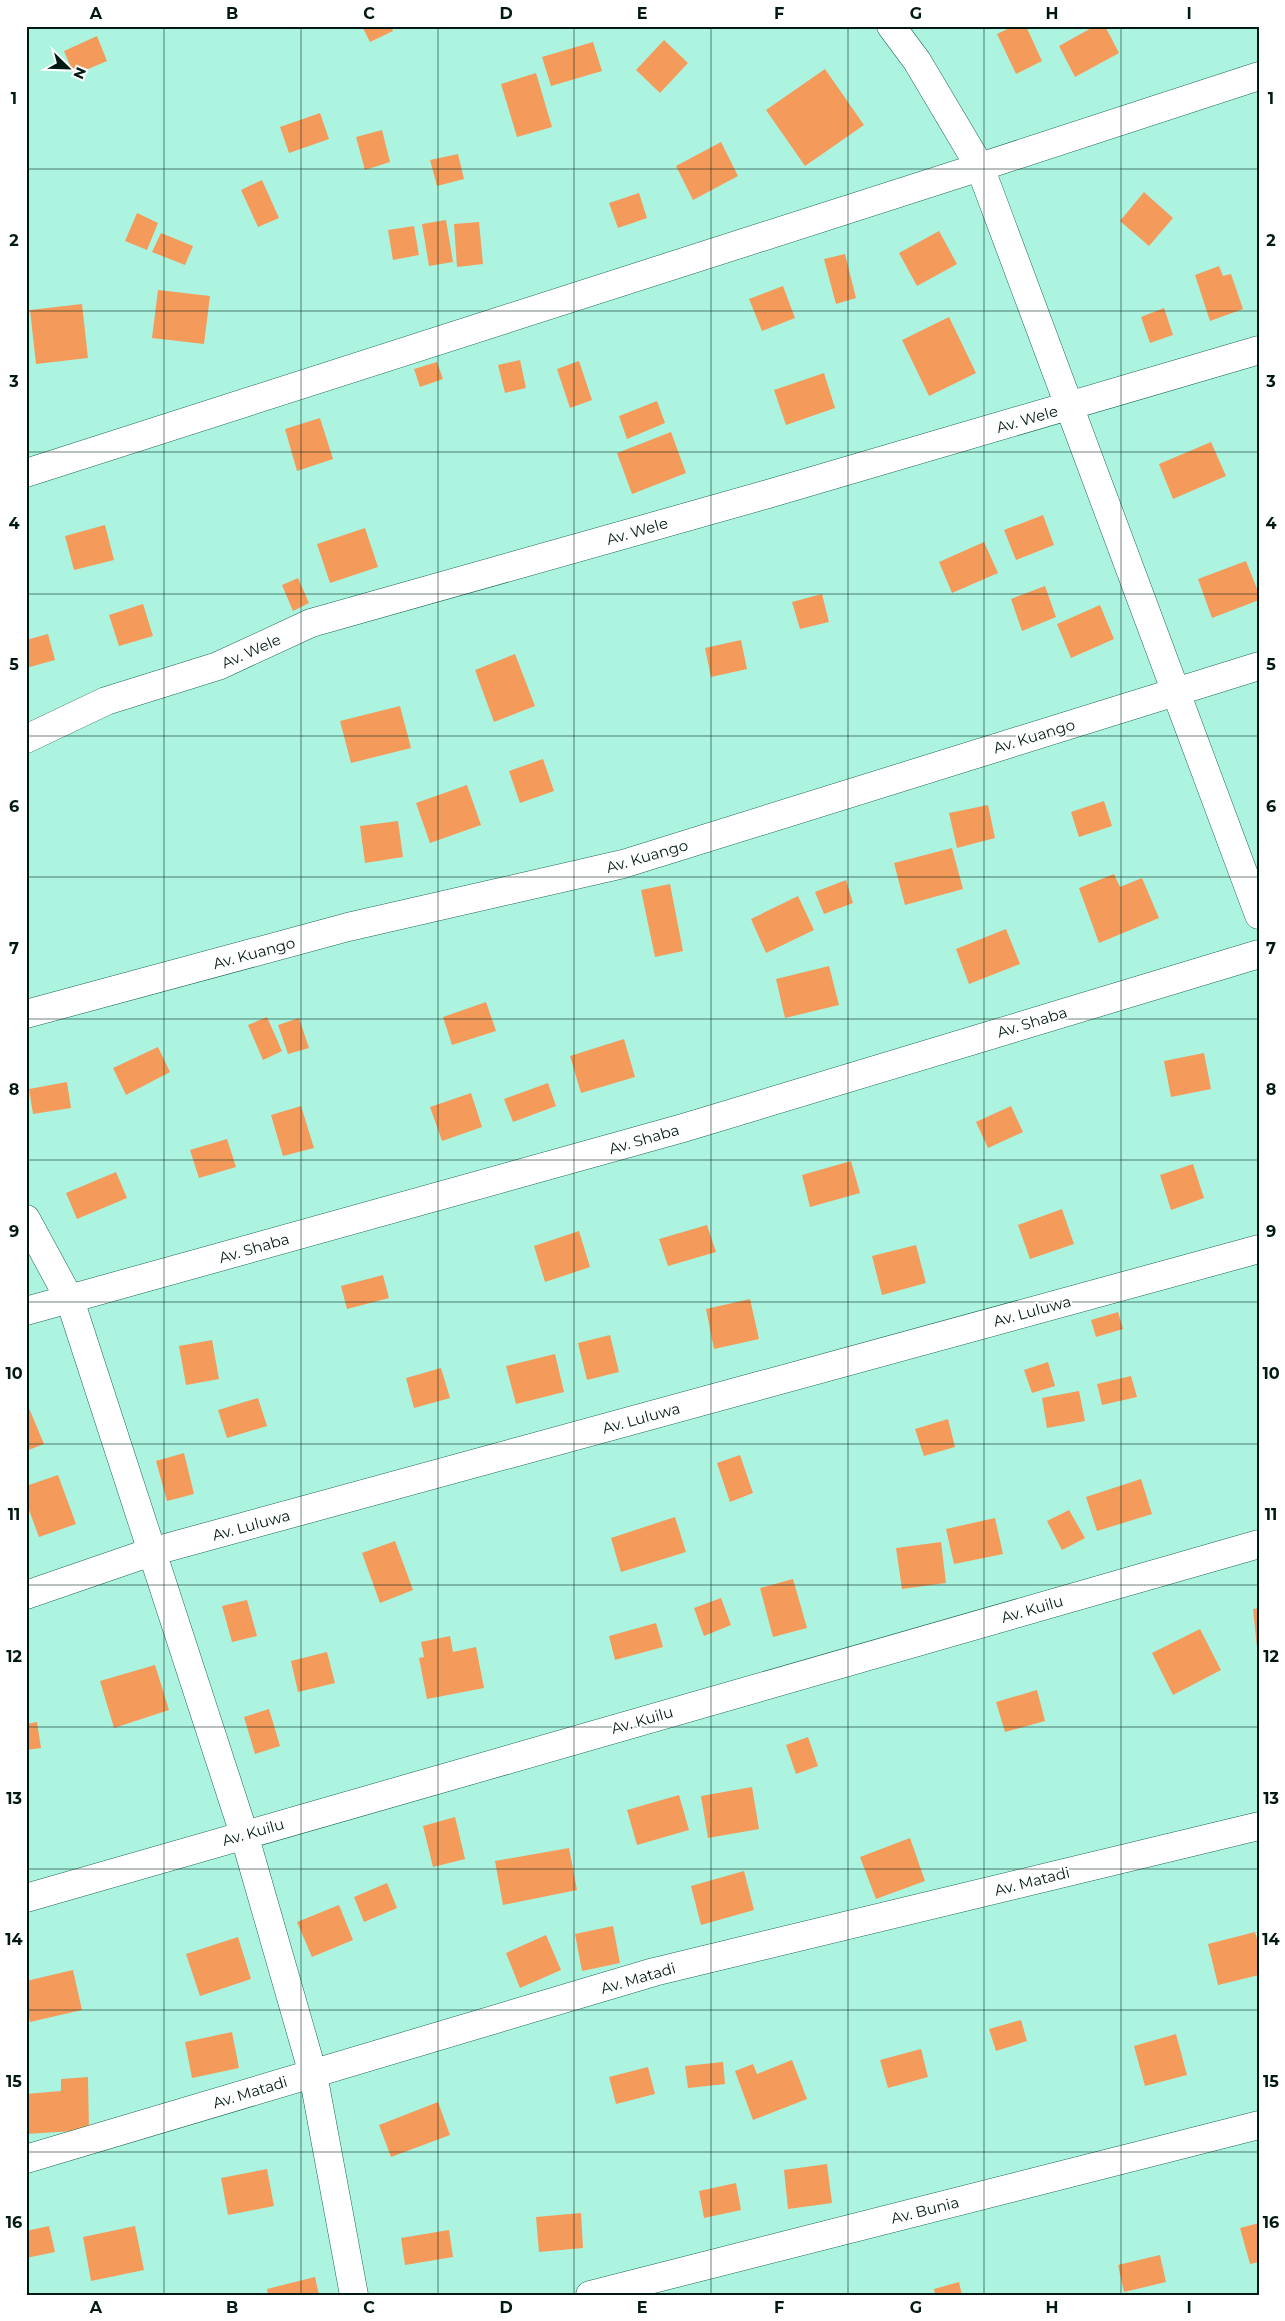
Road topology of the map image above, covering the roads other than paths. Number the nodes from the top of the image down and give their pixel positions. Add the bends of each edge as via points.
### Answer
1 (891, 26) edge
2 (1259, 76) edge
3 (980, 167) junction
4 (1259, 350) edge
5 (1071, 406) junction
6 (26, 473) edge
7 (1259, 666) edge
8 (1176, 692) junction
9 (26, 738) edge
10 (1259, 915) edge
11 (1259, 954) edge
12 (26, 1014) edge
13 (26, 1219) edge
14 (1259, 1249) edge
15 (70, 1300) junction
16 (26, 1311) edge
17 (1259, 1544) edge
18 (151, 1552) junction
19 (26, 1595) edge
20 (1259, 1826) edge
21 (244, 1834) junction
22 (26, 1898) edge
23 (313, 2074) junction
24 (1259, 2125) edge
25 (26, 2159) edge
26 (354, 2295) edge
27 (590, 2295) edge

1 - 3 street via 917,61
2 - 3 street
3 - 5 street
3 - 6 street
4 - 5 street, Av. Wele
5 - 8 street
5 - 9 street, Av. Wele via 311,623 218,666 106,701
7 - 8 street, Av. Kuango
8 - 10 street
8 - 12 street, Av. Kuango via 624,864 348,927
11 - 15 street, Av. Shaba via 683,1128
13 - 15 street
14 - 18 street, Av. Luluwa
15 - 16 street, Av. Shaba
15 - 18 street
17 - 21 street, Av. Kuilu
18 - 19 street, Av. Luluwa
18 - 21 street
20 - 23 street, Av. Matadi via 654,1972
21 - 22 street, Av. Kuilu
21 - 23 street
23 - 25 street, Av. Matadi
23 - 26 street
24 - 27 street, Av. Bunia

